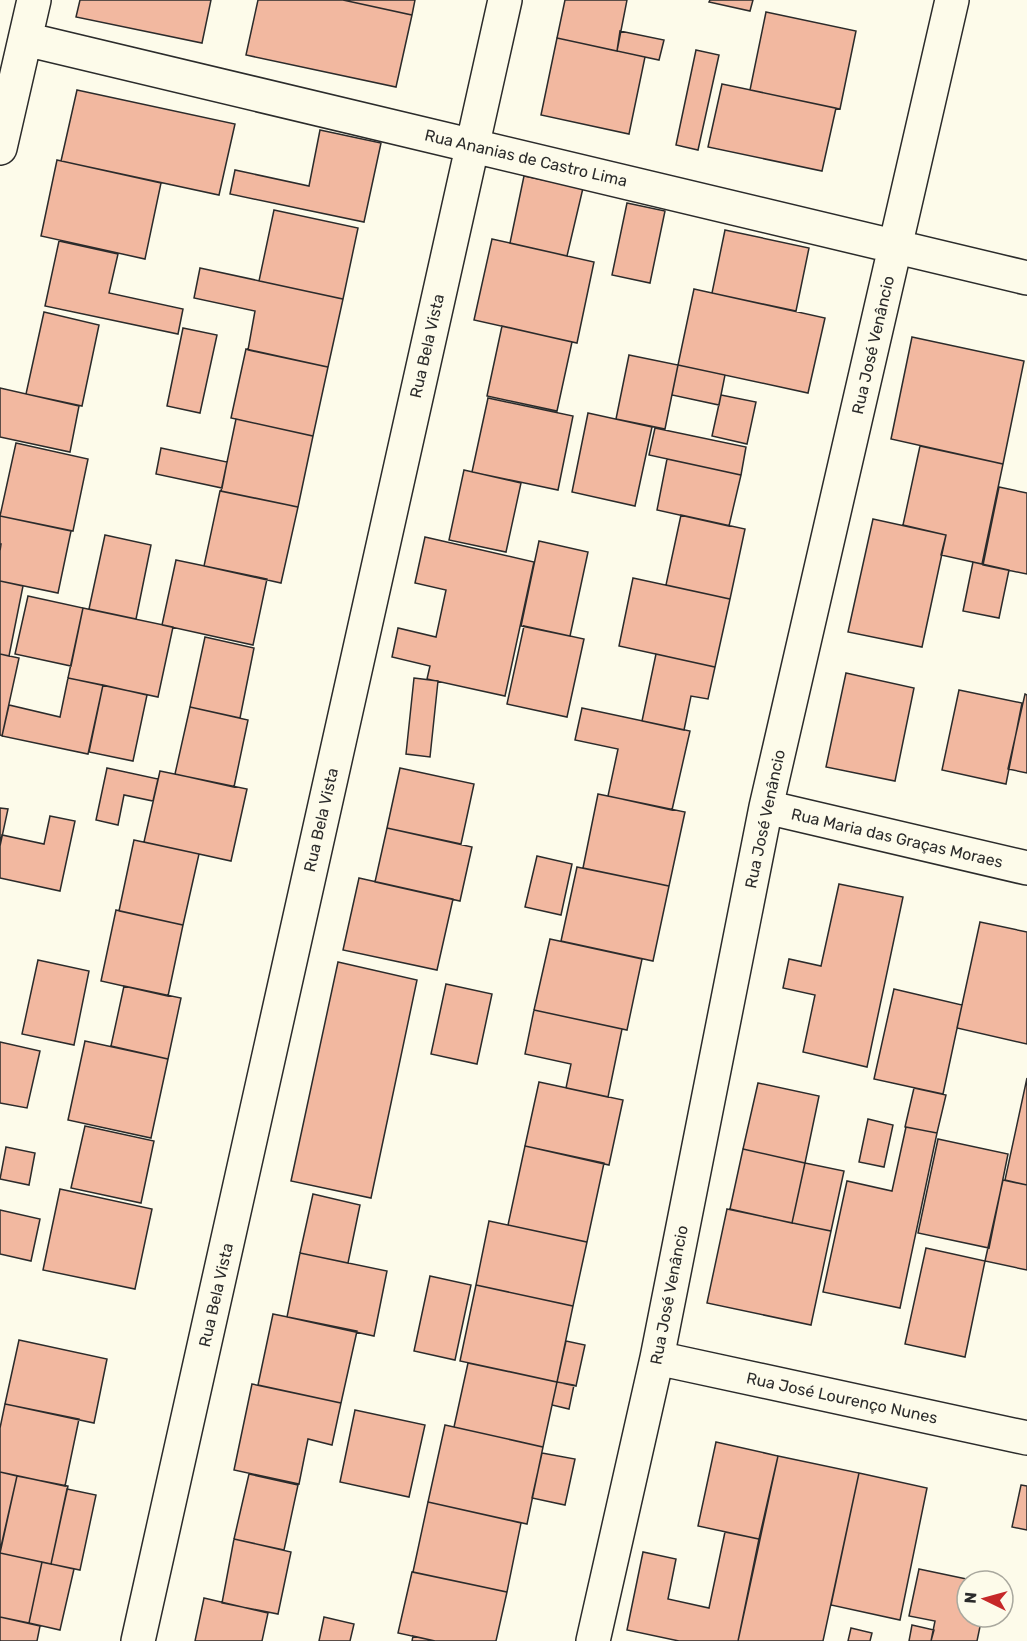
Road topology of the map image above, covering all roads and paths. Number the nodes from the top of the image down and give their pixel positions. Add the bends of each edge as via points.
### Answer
1 (34, 0) edge
2 (505, 0) edge
3 (952, 0) edge
4 (14, 58) edge
5 (472, 146) junction
6 (0, 148) edge
7 (896, 246) junction
8 (1027, 278) edge
9 (766, 807) junction
10 (1027, 868) edge
11 (657, 1358) junction
12 (1027, 1438) edge
13 (138, 1641) edge
14 (593, 1641) edge

1 - 4 street
2 - 5 street, Rua Bela Vista
3 - 7 street, Rua José Venâncio
4 - 5 street, Rua Ananias de Castro Lima
4 - 6 street
5 - 7 street, Rua Ananias de Castro Lima
5 - 13 street, Rua Bela Vista
7 - 8 street, Rua Ananias de Castro Lima
7 - 9 street, Rua José Venâncio
9 - 10 street, Rua Maria das Graças Moraes
9 - 11 street, Rua José Venâncio
11 - 12 street, Rua José Lourenço Nunes
11 - 14 street, Rua José Venâncio

